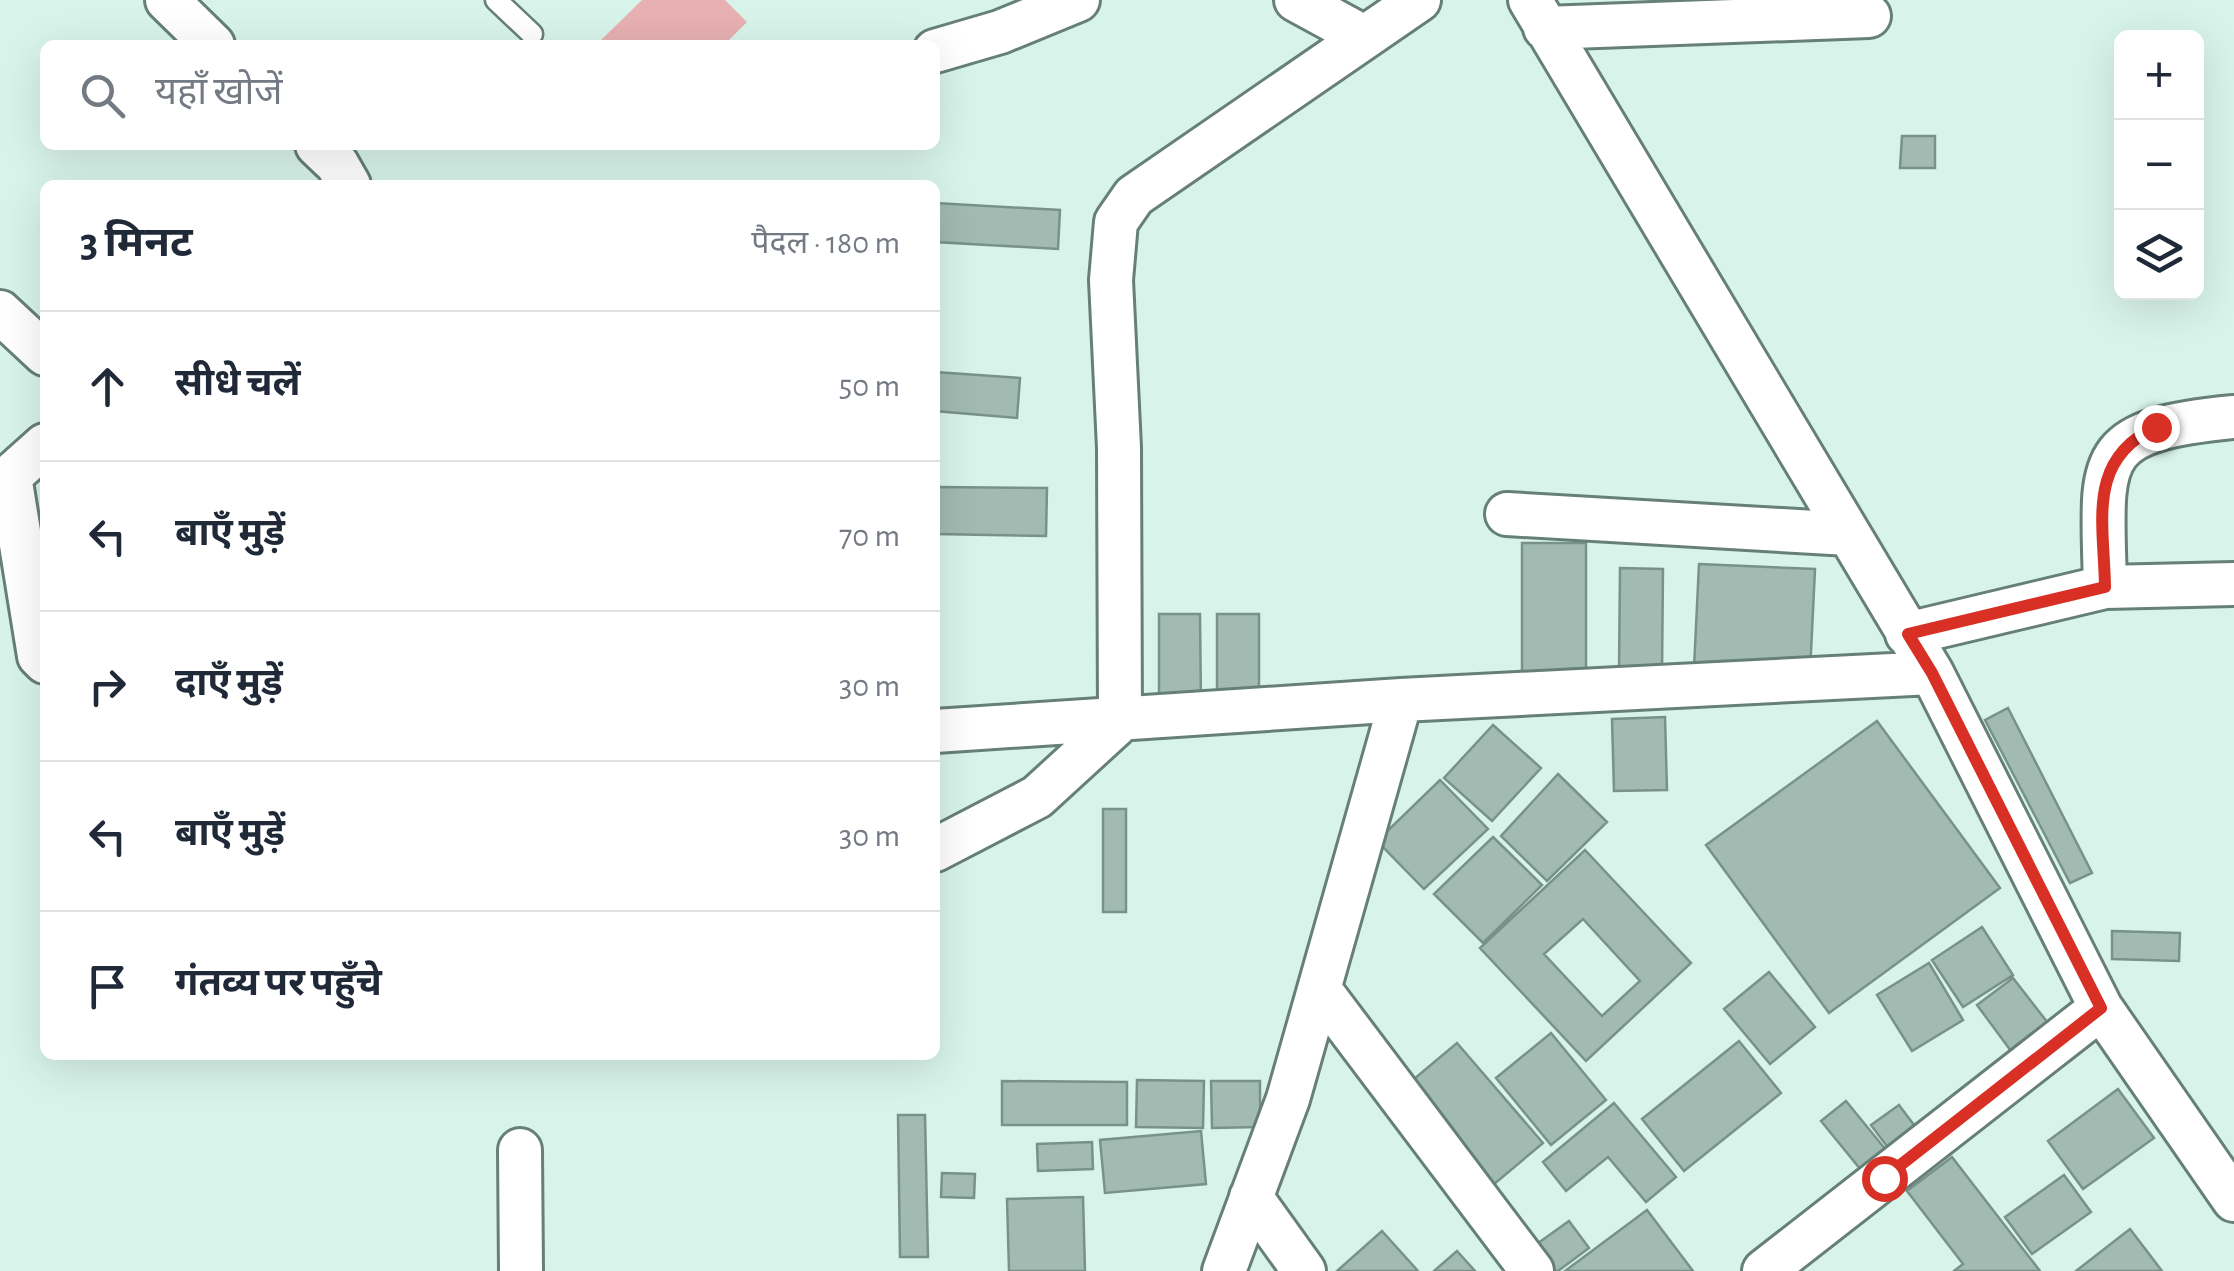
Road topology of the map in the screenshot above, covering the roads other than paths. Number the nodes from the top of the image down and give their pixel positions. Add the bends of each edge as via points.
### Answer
1 (167, 0) edge
2 (496, 0) edge
3 (1078, 0) edge
4 (1296, 0) edge
5 (1418, 0) edge
6 (1538, 14) edge
7 (1868, 16) dead end
8 (532, 34) dead end
9 (1364, 37) junction
10 (209, 40) edge
11 (940, 50) edge
12 (322, 150) edge
13 (346, 180) edge
14 (0, 312) edge
15 (40, 349) edge
16 (2234, 417) edge
17 (40, 448) edge
18 (5, 480) edge
19 (1507, 514) dead end
20 (1849, 534) junction
21 (2234, 584) edge
22 (2105, 587) junction
23 (1908, 634) junction
24 (40, 642) edge
25 (1932, 673) junction
26 (1401, 700) junction
27 (1120, 721) junction
28 (940, 731) edge
29 (940, 847) edge
30 (1320, 990) junction
31 (2101, 1008) junction
32 (520, 1150) dead end
33 (1251, 1198) junction
34 (2234, 1200) edge
35 (521, 1271) edge
36 (1224, 1271) edge
37 (1304, 1271) edge
38 (1532, 1271) edge
39 (1764, 1271) edge

1 - 10 street
2 - 8 lane
3 - 11 street
4 - 9 street
5 - 9 street
6 - 7 street
6 - 20 street
9 - 27 street via 1134,196 1116,222
12 - 13 street
14 - 15 street
16 - 22 street via 2156,427 2120,451 2102,488
17 - 18 street
18 - 24 street
19 - 20 street
20 - 23 street
21 - 22 street
22 - 23 street
23 - 25 street
25 - 26 street
25 - 31 street
26 - 27 street
26 - 30 street
27 - 28 street
27 - 29 street via 1037,797
30 - 33 street
30 - 38 street
31 - 34 street
31 - 39 street
32 - 35 street
33 - 36 street
33 - 37 street

